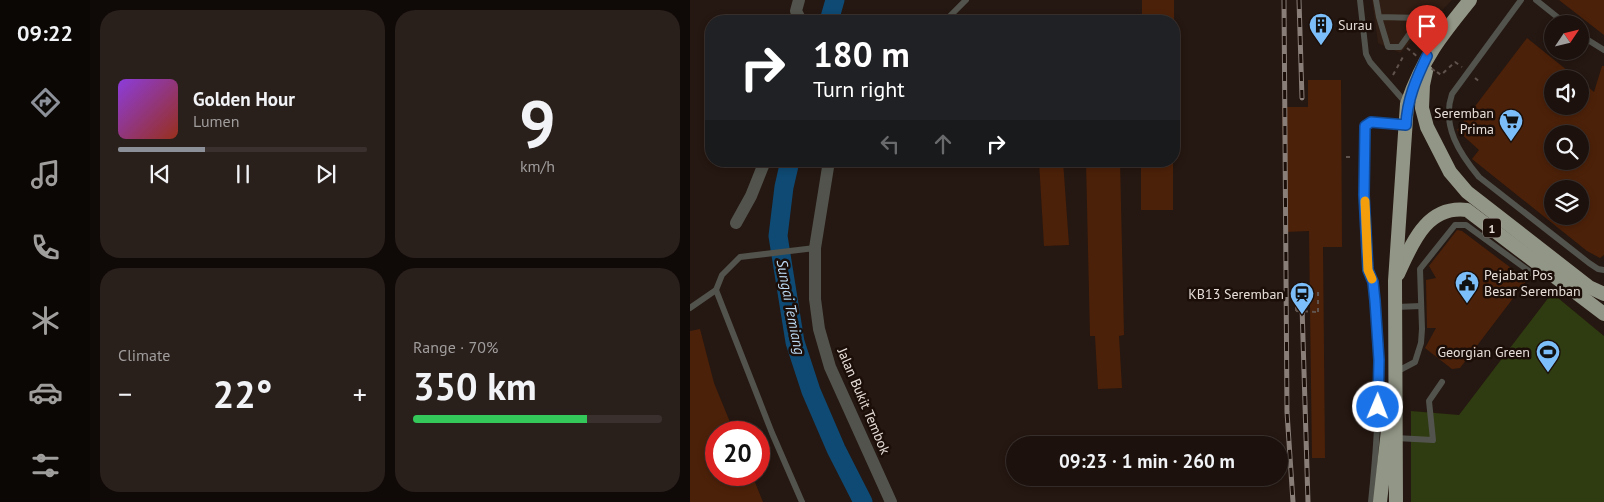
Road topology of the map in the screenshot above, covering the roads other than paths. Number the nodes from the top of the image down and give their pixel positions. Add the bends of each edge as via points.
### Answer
1 (799, 0) edge
2 (966, 0) edge
3 (1360, 0) edge
4 (1376, 0) edge
5 (1470, 0) edge
6 (1521, 0) edge
7 (1536, 0) edge
8 (798, 15) edge
9 (951, 15) edge
10 (1555, 15) edge
11 (1379, 17) junction
12 (1589, 41) edge
13 (1436, 42) junction
14 (1604, 50) edge
15 (1407, 104) junction
16 (1406, 125) junction
17 (763, 167) edge
18 (828, 167) edge
19 (736, 223) dead end
20 (815, 248) junction
21 (1542, 267) junction
22 (1604, 270) edge
23 (1395, 281) junction
24 (716, 290) junction
25 (1604, 294) edge
26 (1421, 306) junction
27 (1396, 307) junction
28 (690, 308) edge
29 (1604, 314) edge
30 (1395, 378) junction
31 (1442, 382) dead end
32 (1396, 438) junction
33 (802, 502) edge
34 (891, 502) edge
35 (1371, 502) edge
36 (1380, 502) edge
37 (1396, 502) edge

1 - 8 street
2 - 9 lane
3 - 15 lane via 1366,54
4 - 11 lane
5 - 13 highway, 1
6 - 22 lane via 1452,94 1447,108 1451,132 1466,161 1480,178 1589,263
7 - 10 lane
11 - 11 lane via 1396,18 1422,18 1400,47 1388,47
12 - 14 lane
13 - 15 highway, 1
13 - 25 highway, 1 via 1423,85 1422,108 1427,127 1450,172 1467,192 1589,287
15 - 16 highway, 1
16 - 23 highway, 1
16 - 35 lane via 1371,122 1365,126 1363,156 1368,270 1373,282 1379,360
17 - 19 street
18 - 20 street, Jalan Bukit Tembok
20 - 24 lane via 740,257 722,275
20 - 34 street, Jalan Bukit Tembok via 815,299 819,329 830,367
21 - 23 highway, 1 via 1467,210 1455,209 1434,217 1425,226
21 - 26 lane via 1533,274 1466,225 1455,225 1420,269
21 - 29 highway, 1
23 - 27 highway, 1
24 - 28 lane
24 - 33 lane
26 - 27 lane
26 - 30 lane via 1420,343 1414,362
27 - 30 highway, 1
30 - 32 highway, 1
30 - 36 highway
31 - 32 lane via 1429,401 1433,440
32 - 37 highway, 1

